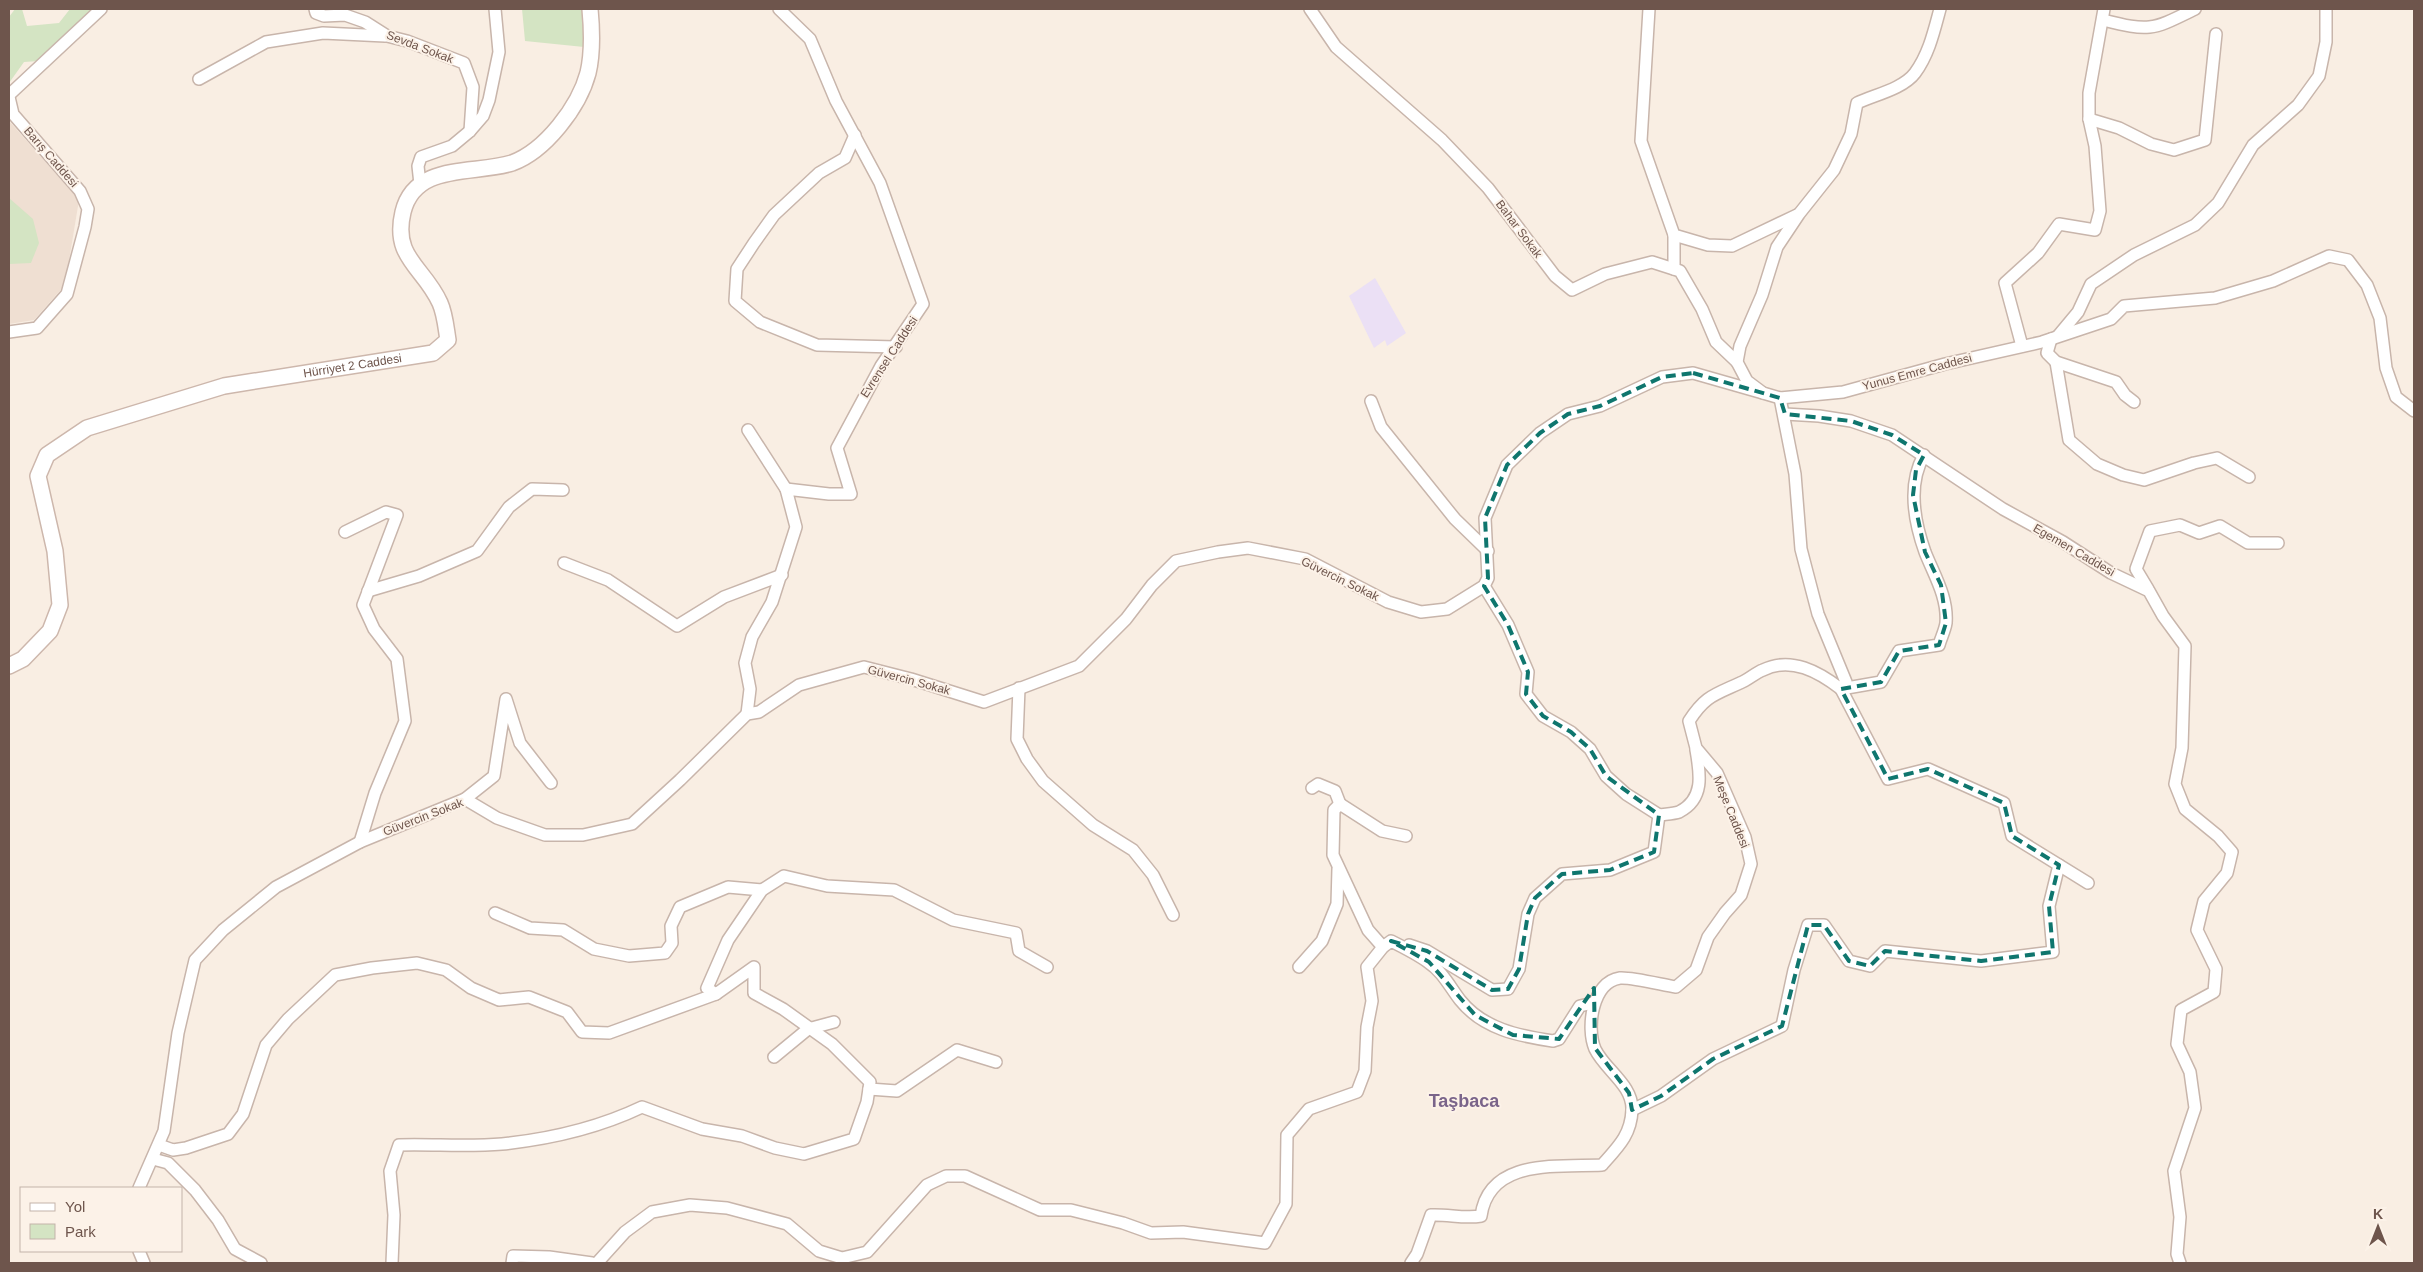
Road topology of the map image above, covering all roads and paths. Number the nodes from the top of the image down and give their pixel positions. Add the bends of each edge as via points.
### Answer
1 (101, 9) edge
2 (316, 9) edge
3 (495, 9) edge
4 (590, 9) edge
5 (779, 9) edge
6 (1310, 9) edge
7 (1648, 9) edge
8 (1940, 9) edge
9 (2195, 9) edge
10 (2326, 9) edge
11 (2104, 14) edge
12 (2216, 34) dead end
13 (387, 36) junction
14 (199, 79) dead end
15 (9, 96) edge
16 (2089, 119) junction
17 (470, 131) junction
18 (855, 135) junction
19 (420, 184) junction
20 (1799, 214) junction
21 (1674, 235) junction
22 (1674, 269) junction
23 (9, 332) edge
24 (2055, 338) junction
25 (2022, 346) junction
26 (896, 347) junction
27 (1738, 362) junction
28 (2056, 362) junction
29 (1763, 393) junction
30 (1780, 398) junction
31 (1371, 401) dead end
32 (2134, 402) dead end
33 (2414, 411) edge
34 (1785, 414) junction
35 (748, 430) dead end
36 (1924, 455) junction
37 (2248, 477) dead end
38 (786, 489) junction
39 (562, 490) dead end
40 (345, 532) dead end
41 (2278, 543) dead end
42 (1488, 551) junction
43 (564, 563) dead end
44 (782, 575) junction
45 (1484, 586) junction
46 (368, 591) junction
47 (2149, 591) junction
48 (9, 666) edge
49 (1019, 688) junction
50 (1841, 689) junction
51 (747, 714) junction
52 (1696, 748) junction
53 (551, 783) dead end
54 (1312, 788) dead end
55 (465, 799) junction
56 (1340, 804) junction
57 (1659, 815) junction
58 (1406, 836) dead end
59 (360, 842) junction
60 (1338, 865) junction
61 (2059, 865) junction
62 (2088, 883) dead end
63 (762, 890) junction
64 (495, 913) dead end
65 (1173, 915) dead end
66 (1387, 944) junction
67 (1047, 967) dead end
68 (1299, 967) dead end
69 (716, 994) junction
70 (1593, 1003) junction
71 (834, 1022) dead end
72 (808, 1029) junction
73 (774, 1057) dead end
74 (996, 1062) dead end
75 (869, 1090) junction
76 (1632, 1110) junction
77 (159, 1145) junction
78 (153, 1159) junction
79 (139, 1187) edge
80 (261, 1263) edge
81 (392, 1263) edge
82 (512, 1263) edge
83 (592, 1263) edge
84 (597, 1263) edge
85 (1412, 1263) edge
86 (2180, 1263) edge

1 - 15 street, Barış Caddesi
2 - 13 street, Sevda Sokak via 324,16 345,15 365,22
3 - 17 street via 499,52 483,116
4 - 19 street via 588,74 580,94 547,139 528,156 510,163 434,176
5 - 18 street, Evrensel Caddesi via 810,39 836,101
6 - 22 street, Bahar Sokak via 1336,47 1442,140 1488,188 1555,276 1572,290 1605,274 1652,262
7 - 21 street via 1641,141
8 - 20 street via 1931,43 1914,74 1899,85 1857,103 1851,134 1834,170
9 - 11 street via 2157,28 2137,29
10 - 24 street via 2326,42 2319,76 2298,105 2253,145 2218,203 2195,225 2134,255 2091,284 2078,312
11 - 16 street via 2089,93
12 - 16 street via 2204,140 2174,150 2150,144 2119,128
13 - 14 street via 323,32 266,42
13 - 17 street, Sevda Sokak via 464,63 473,87
15 - 23 street, Barış Caddesi via 13,114 80,190 88,209 67,294 37,328
16 - 25 street via 2095,146 2100,210 2095,230 2059,224 2038,254 2006,283
17 - 19 street via 452,146 421,157 418,166
18 - 26 street, Evrensel Caddesi via 880,183 923,304
18 - 26 street via 845,158 819,173 774,216 754,243 737,269 735,302 760,322 817,345
19 - 48 street, Hürriyet 2 Caddesi via 408,197 401,239 405,254 440,303 448,340 433,353 224,386 87,428 46,455 38,476 55,551 60,605 50,631 23,659
20 - 21 street via 1732,246 1708,245
20 - 27 street via 1777,247 1762,295 1740,346
21 - 22 street
22 - 27 street via 1680,271 1702,309 1716,342
24 - 25 street, Yunus Emre Caddesi
24 - 28 street via 2048,353
24 - 33 street, Yunus Emre Caddesi via 2111,320 2124,306 2215,298 2273,282 2329,256 2348,260 2367,285 2380,318 2386,368 2396,397
25 - 30 street, Yunus Emre Caddesi via 1843,392
26 - 38 street, Evrensel Caddesi via 880,366 837,448 851,494
27 - 29 street, Yunus Emre Caddesi via 1747,381
28 - 32 street via 2116,382
28 - 37 street via 2069,440 2097,464 2144,480 2217,458
29 - 30 street, Yunus Emre Caddesi
29 - 42 street via 1693,373 1662,377 1600,406 1568,414 1540,433 1507,465 1485,518
30 - 34 street
31 - 42 street via 1381,427 1456,519
34 - 36 street, Egemen Caddesi via 1851,421 1892,435
34 - 50 street via 1802,549 1818,614 1846,682
35 - 38 street
36 - 47 street, Egemen Caddesi via 2003,509 2063,542 2111,574
36 - 50 street via 1916,470 1913,495 1925,552 1941,585 1946,622 1939,645 1899,651 1881,682
38 - 44 street via 796,528
39 - 46 street via 532,489 509,507 478,551 418,576
40 - 46 street via 386,512 397,515
41 - 47 street via 2248,543 2220,526 2199,533 2180,526 2150,531 2136,569
42 - 45 street via 1488,578
43 - 44 street via 608,580 677,626 724,597
44 - 51 street via 772,602 752,638 746,663 750,688
45 - 49 street, Güvercin Sokak via 1447,609 1421,612 1388,602 1305,559 1248,548 1176,561 1152,585 1126,619 1079,666
45 - 57 street via 1508,625 1528,672 1526,694 1543,716 1571,732 1590,749 1606,776 1626,794
46 - 59 street via 363,605 374,629 397,659 405,721
47 - 86 street via 2185,646 2182,748 2175,784 2185,809 2232,852 2227,873 2204,901 2197,930 2216,969 2214,992 2181,1010 2177,1044 2190,1072 2195,1108 2174,1171 2180,1217 2177,1254
49 - 51 street, Güvercin Sokak via 984,702 864,667 799,685 760,712
49 - 65 street via 1017,739 1027,759 1043,781 1094,825 1133,850 1153,874
50 - 52 street, Meşe Caddesi via 1809,669 1790,665 1765,668 1742,683 1713,694 1696,710 1689,721
50 - 61 street via 1888,779 1928,769 2004,803 2012,836
51 - 55 street, Güvercin Sokak via 632,824 582,835 545,835 497,818
52 - 57 street via 1700,775 1697,796 1679,812
52 - 70 street, Meşe Caddesi via 1717,773 1745,837 1751,864 1741,895 1708,938 1696,970 1676,987 1619,978 1603,988
53 - 55 street via 520,743 506,699 494,776
54 - 56 street via 1318,784 1335,791
55 - 59 street, Güvercin Sokak
56 - 58 street via 1382,831
56 - 60 street via 1334,810 1333,855
57 - 66 street via 1654,852 1610,870 1562,874 1535,898 1528,914 1519,969 1508,989 1492,990 1427,950
59 - 77 street, Güvercin Sokak via 276,887 223,930 194,960
60 - 66 street via 1368,930
60 - 68 street via 1337,904 1322,941
61 - 62 street
61 - 76 street via 2049,906 2053,952 1981,961 1885,951 1870,966 1849,961 1824,925 1808,925 1782,1026 1713,1059 1661,1096
63 - 64 street via 728,887 680,907 671,926 672,943 664,953 629,956 594,949 562,930 530,928
63 - 67 street via 784,876 827,886 894,890 953,920 1016,933 1019,951
63 - 69 street via 728,940 707,988
66 - 70 street, Meşe Caddesi via 1429,962 1476,1015 1513,1035 1553,1041 1559,1039 1580,1006
66 - 84 street via 1367,967 1372,1001 1365,1071 1357,1092 1309,1109 1287,1135 1286,1204 1265,1243 1183,1232 1151,1233 1071,1210 1040,1210 965,1176 946,1176 927,1184 866,1252 842,1258 819,1251 787,1224 727,1208 690,1205 652,1212 625,1232
69 - 72 street via 754,967 754,993 783,1009
69 - 77 street via 609,1034 582,1032 567,1012 529,996 499,1000 471,988 446,970 417,963 334,976 288,1019 266,1045 243,1114 228,1134 186,1148 172,1150
70 - 76 street via 1595,1048 1629,1093
71 - 72 street
72 - 73 street
72 - 75 street via 832,1044 870,1082
74 - 75 street via 957,1050 897,1090
75 - 81 street via 854,1138 804,1154 742,1136 702,1129 642,1108 609,1123 500,1144 398,1145 390,1171 394,1215
76 - 85 street via 1627,1136 1602,1164 1518,1171 1498,1183 1482,1203 1481,1216 1431,1215
77 - 78 street, Güvercin Sokak
78 - 79 street, Güvercin Sokak
78 - 80 street via 168,1163 195,1190 218,1220 234,1249
82 - 83 street via 513,1256

